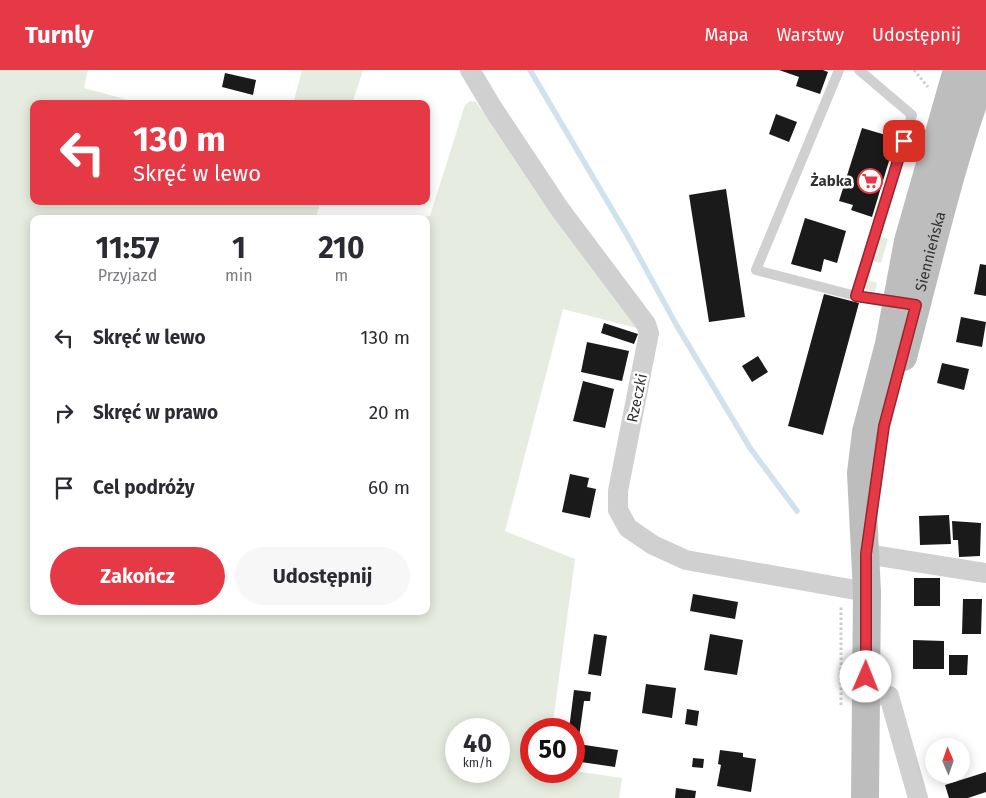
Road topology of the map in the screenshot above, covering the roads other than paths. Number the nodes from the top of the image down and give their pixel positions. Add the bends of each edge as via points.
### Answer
1 (470, 70) edge
2 (839, 70) edge
3 (859, 70) edge
4 (957, 70) edge
5 (985, 70) edge
6 (856, 296) junction
7 (906, 304) junction
8 (866, 554) junction
9 (986, 573) edge
10 (867, 592) junction
11 (866, 694) junction
12 (865, 798) edge
13 (918, 798) edge

1 - 10 street, Rzeczki via 559,208 650,333 618,491 618,510 628,528 653,545 686,560
2 - 6 lane via 756,270
3 - 6 lane via 912,115
4 - 7 main road, Siennieńska via 908,241
5 - 7 main road, Siennieńska via 928,255
6 - 7 lane
7 - 8 main road, Siennieńska via 889,344 866,432 861,473
8 - 9 street
8 - 10 main road, Siennieńska
10 - 11 main road, Siennieńska
11 - 12 main road, Siennieńska
11 - 13 street via 888,696

